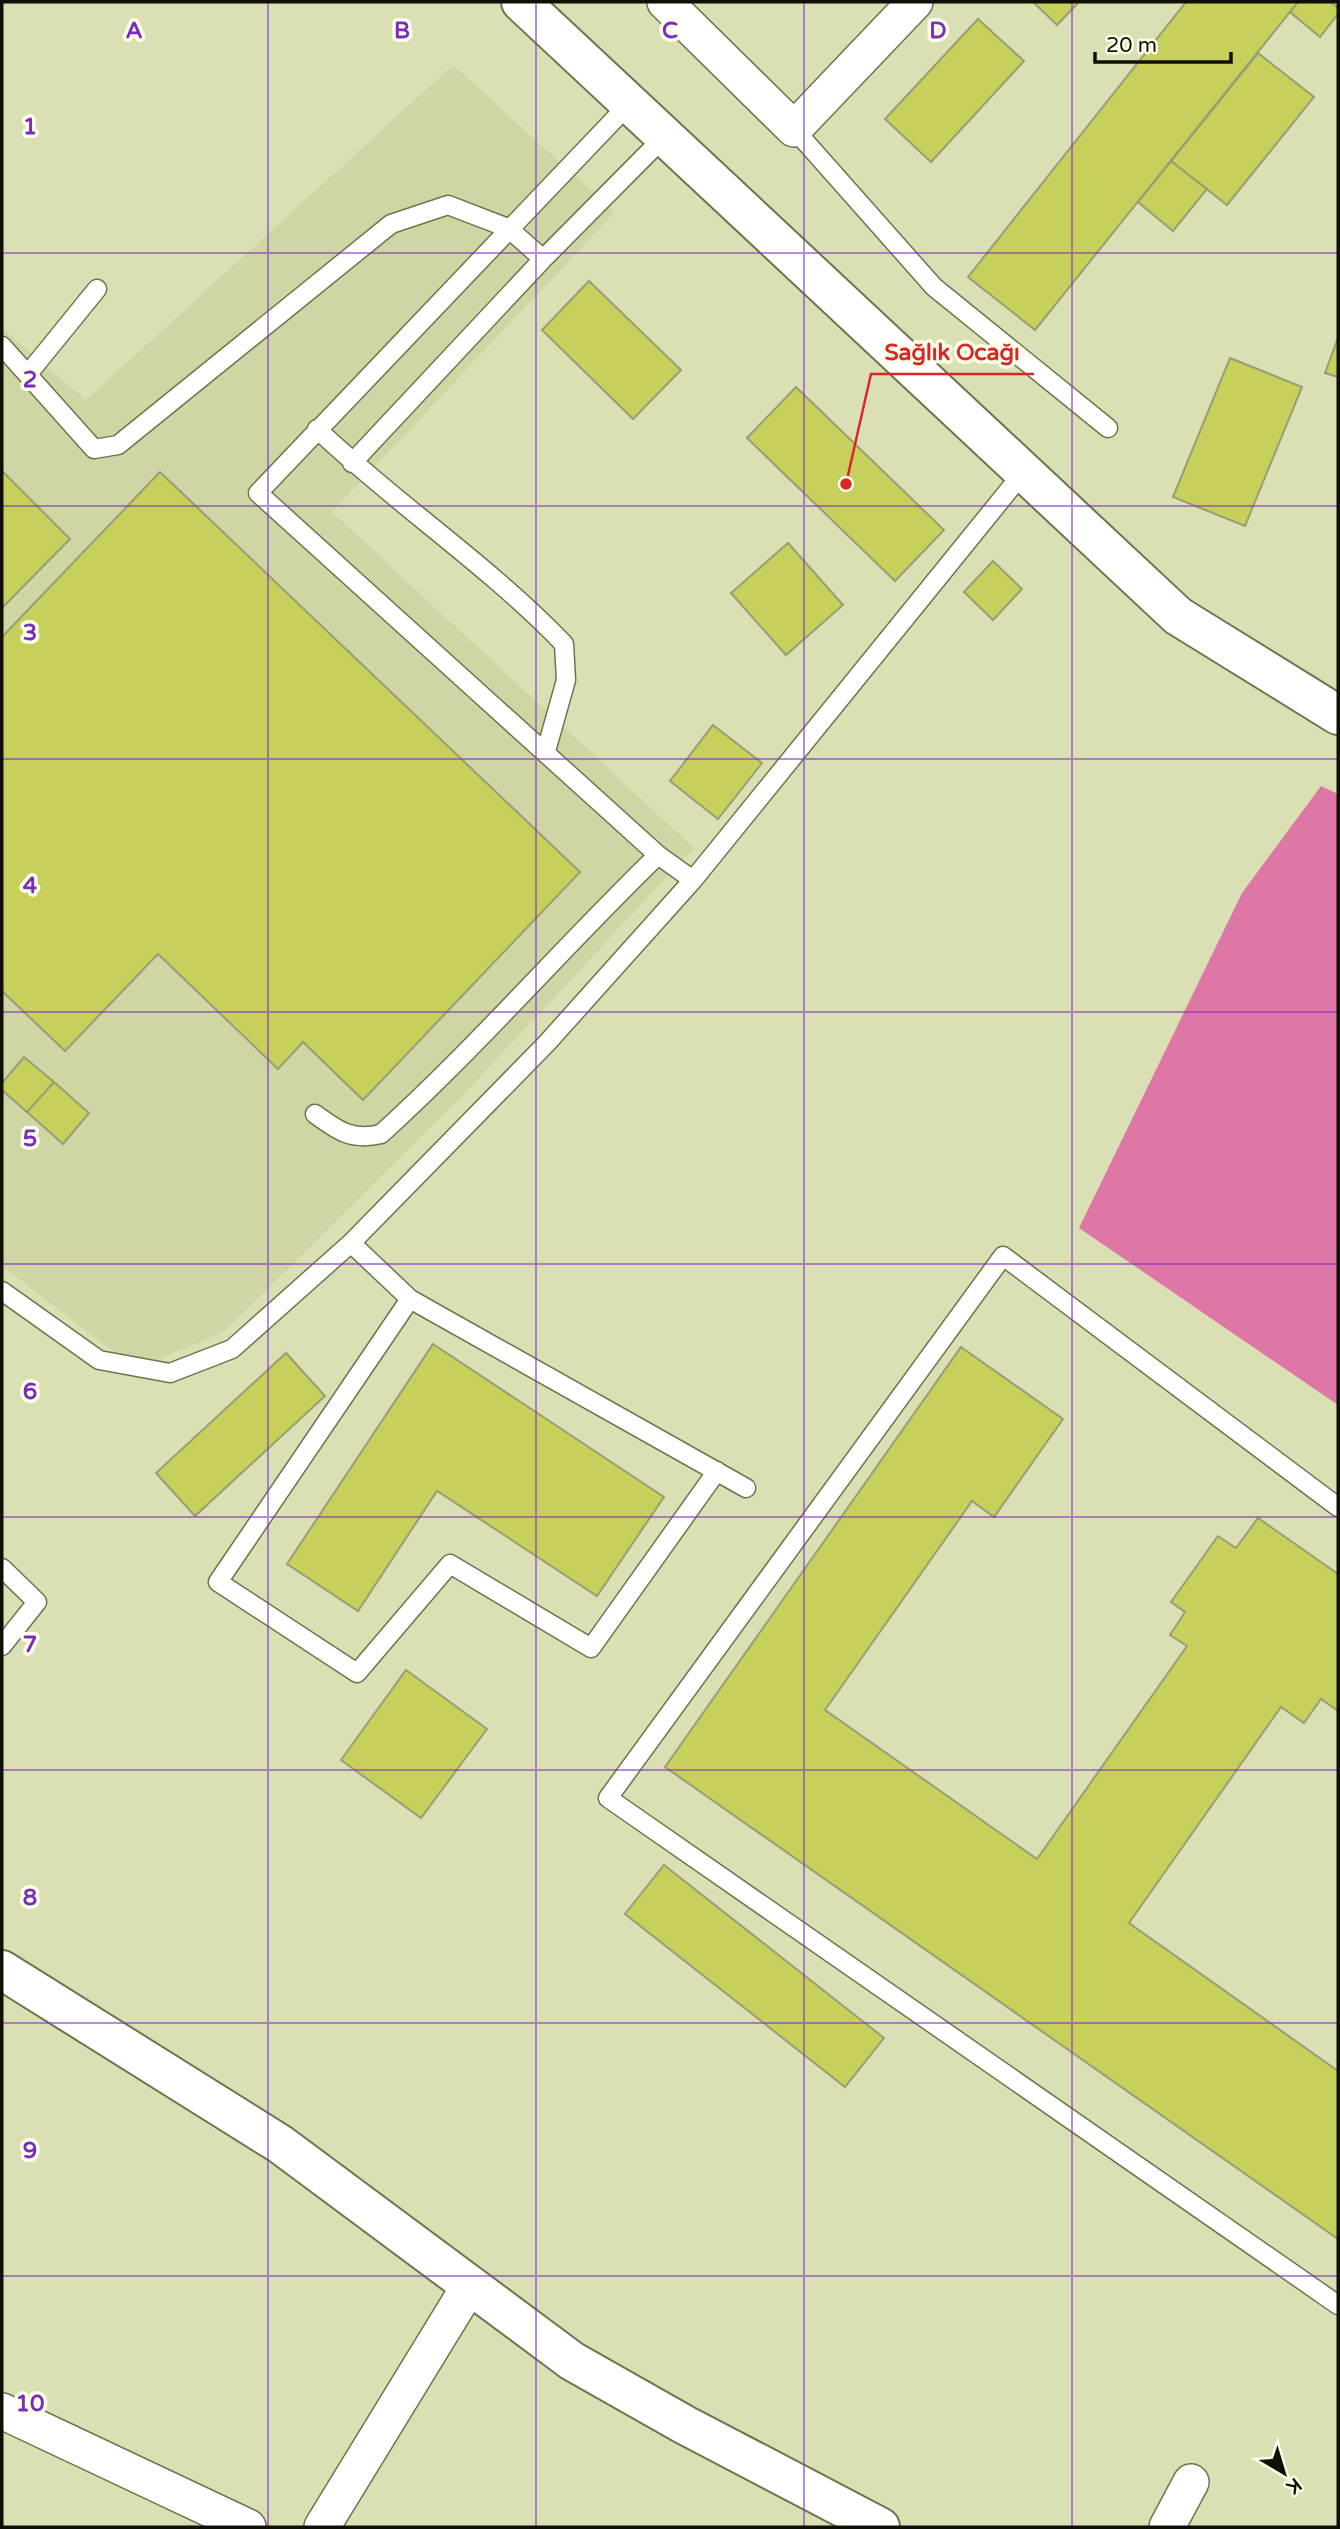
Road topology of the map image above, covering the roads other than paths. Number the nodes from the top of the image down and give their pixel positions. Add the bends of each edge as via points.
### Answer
1 (521, 2) edge
2 (665, 2) edge
3 (915, 2) edge
4 (629, 104) junction
5 (794, 129) junction
6 (664, 136) junction
7 (508, 228) junction
8 (543, 259) junction
9 (97, 289) dead end
10 (2, 346) edge
11 (28, 374) junction
12 (1108, 428) dead end
13 (317, 429) junction
14 (352, 463) junction
15 (1022, 474) junction
16 (1338, 715) edge
17 (546, 751) junction
18 (658, 855) junction
19 (693, 880) junction
20 (315, 1114) dead end
21 (351, 1243) junction
22 (2, 1292) edge
23 (410, 1299) junction
24 (717, 1471) junction
25 (747, 1488) dead end
26 (1338, 1507) edge
27 (2, 1568) edge
28 (2, 1646) edge
29 (2, 1970) edge
30 (470, 2285) junction
31 (1338, 2305) edge
32 (2, 2411) edge
33 (1191, 2482) dead end
34 (248, 2527) edge
35 (323, 2527) edge
36 (880, 2527) edge
37 (1167, 2527) edge

1 - 4 street
2 - 5 street
3 - 5 street
4 - 6 street
4 - 7 lane
5 - 12 lane via 934,287
6 - 8 lane
6 - 15 street
7 - 8 lane
7 - 11 lane via 448,205 391,224 118,445 94,449
7 - 13 lane
8 - 14 lane
9 - 11 lane
10 - 11 lane
13 - 14 lane
13 - 17 lane via 258,493
14 - 17 lane via 533,612 564,643 566,680
15 - 16 street via 1178,616
15 - 19 lane
17 - 18 lane
18 - 19 lane
18 - 20 lane via 381,1133 364,1138 343,1134
19 - 21 lane via 547,1043
21 - 22 lane via 232,1349 170,1373 99,1360
21 - 23 lane
23 - 24 lane
23 - 24 lane via 218,1582 357,1673 450,1564 591,1648
24 - 25 lane
26 - 31 lane via 1003,1256 608,1798
27 - 28 lane via 37,1601
29 - 30 street via 280,2144
30 - 35 street
30 - 36 street via 572,2361 685,2426
32 - 34 street
33 - 37 street

